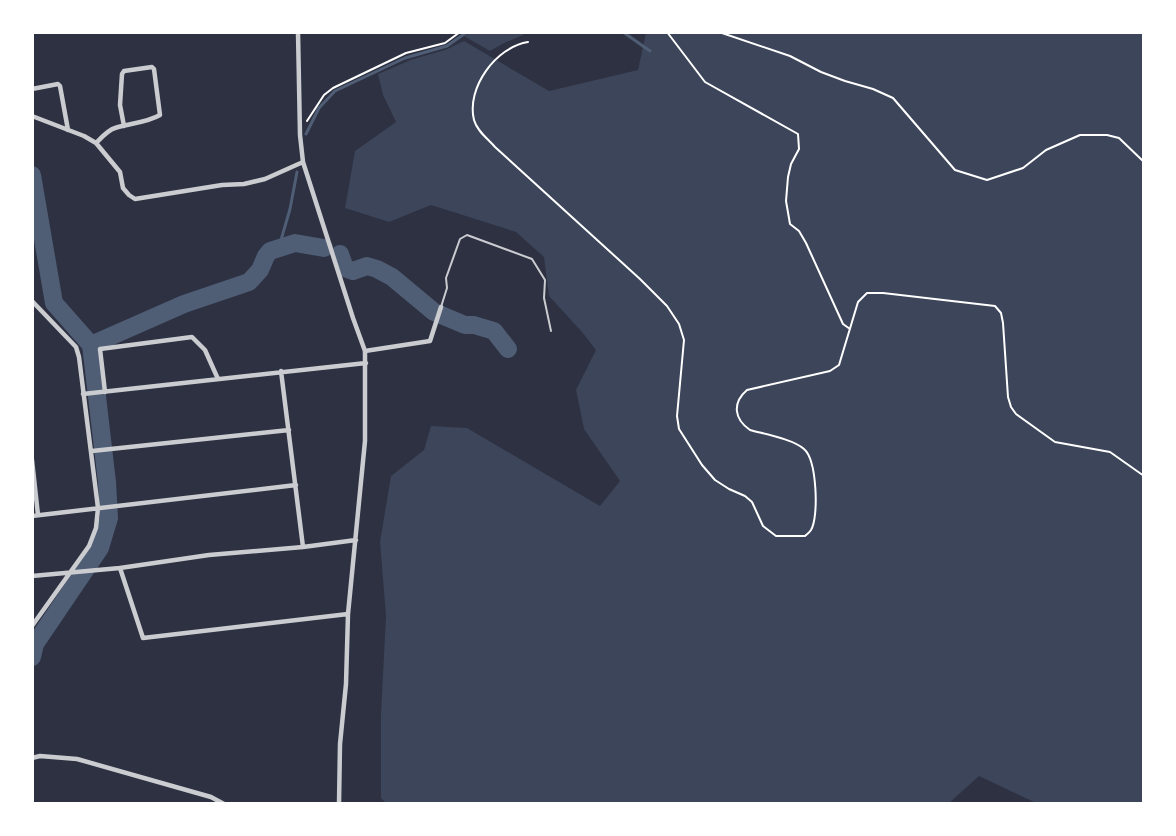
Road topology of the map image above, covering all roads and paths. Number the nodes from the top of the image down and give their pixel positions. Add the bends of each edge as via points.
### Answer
1 (298, 32) edge
2 (460, 32) edge
3 (667, 32) edge
4 (719, 32) edge
5 (528, 42) dead end
6 (32, 89) edge
7 (33, 114) edge
8 (300, 121) junction
9 (124, 126) junction
10 (68, 130) junction
11 (96, 143) junction
12 (303, 162) junction
13 (1144, 162) edge
14 (32, 301) edge
15 (441, 307) joint
16 (850, 329) junction
17 (551, 331) dead end
18 (365, 351) junction
19 (366, 362) junction
20 (281, 371) junction
21 (218, 379) junction
22 (104, 392) junction
23 (83, 394) junction
24 (289, 430) junction
25 (92, 451) junction
26 (32, 460) edge
27 (1144, 476) edge
28 (296, 485) junction
29 (98, 508) junction
30 (38, 515) junction
31 (32, 516) edge
32 (356, 540) junction
33 (302, 547) junction
34 (120, 568) junction
35 (72, 571) junction
36 (32, 576) edge
37 (348, 614) junction
38 (32, 626) edge
39 (32, 758) edge
40 (224, 804) edge
41 (339, 804) edge

1 - 8 street
2 - 8 path via 445,43 406,54 333,88 324,95 307,121
3 - 16 path via 705,82 798,134 799,149 788,178 786,201 790,224 806,243 843,324
4 - 13 path via 790,56 821,72 893,98 955,170 969,175 987,180 1023,168 1046,150 1080,135 1119,138
5 - 16 path via 509,48 488,67 472,107 474,122 495,147 667,306 679,324 684,340 677,416 679,429 715,480 752,502 763,526 776,536 805,536 812,530 816,499 813,465 810,455 797,444 744,426 736,409 739,397 747,390 830,371 839,365
6 - 10 street via 60,86
7 - 10 street
8 - 12 street
9 - 9 street via 160,116 154,69 124,71 122,74 120,105
9 - 11 street via 113,128
10 - 11 street
11 - 12 street via 120,172 123,188 135,199 244,184 265,179
12 - 18 street
14 - 23 street via 76,346
15 - 17 lane via 448,270 460,239 467,235 532,259 545,280 544,298
15 - 18 street via 430,341
16 - 27 path via 858,302 867,293 995,306 1003,323 1008,397 1016,414 1055,442 1110,452
18 - 19 street
19 - 20 street
19 - 32 street via 365,441
20 - 21 street
20 - 24 street
21 - 22 street
21 - 22 street via 205,350 192,337 100,349
22 - 23 street
23 - 25 street
24 - 25 street
24 - 28 street
25 - 29 street
26 - 30 street
28 - 29 street
28 - 33 street
29 - 30 street
29 - 35 street via 96,528
30 - 31 street
32 - 33 street
32 - 37 street
33 - 34 street via 209,555
34 - 35 street
34 - 37 street via 143,638
35 - 36 street
35 - 38 street
37 - 41 street
39 - 40 street via 77,759 211,796

